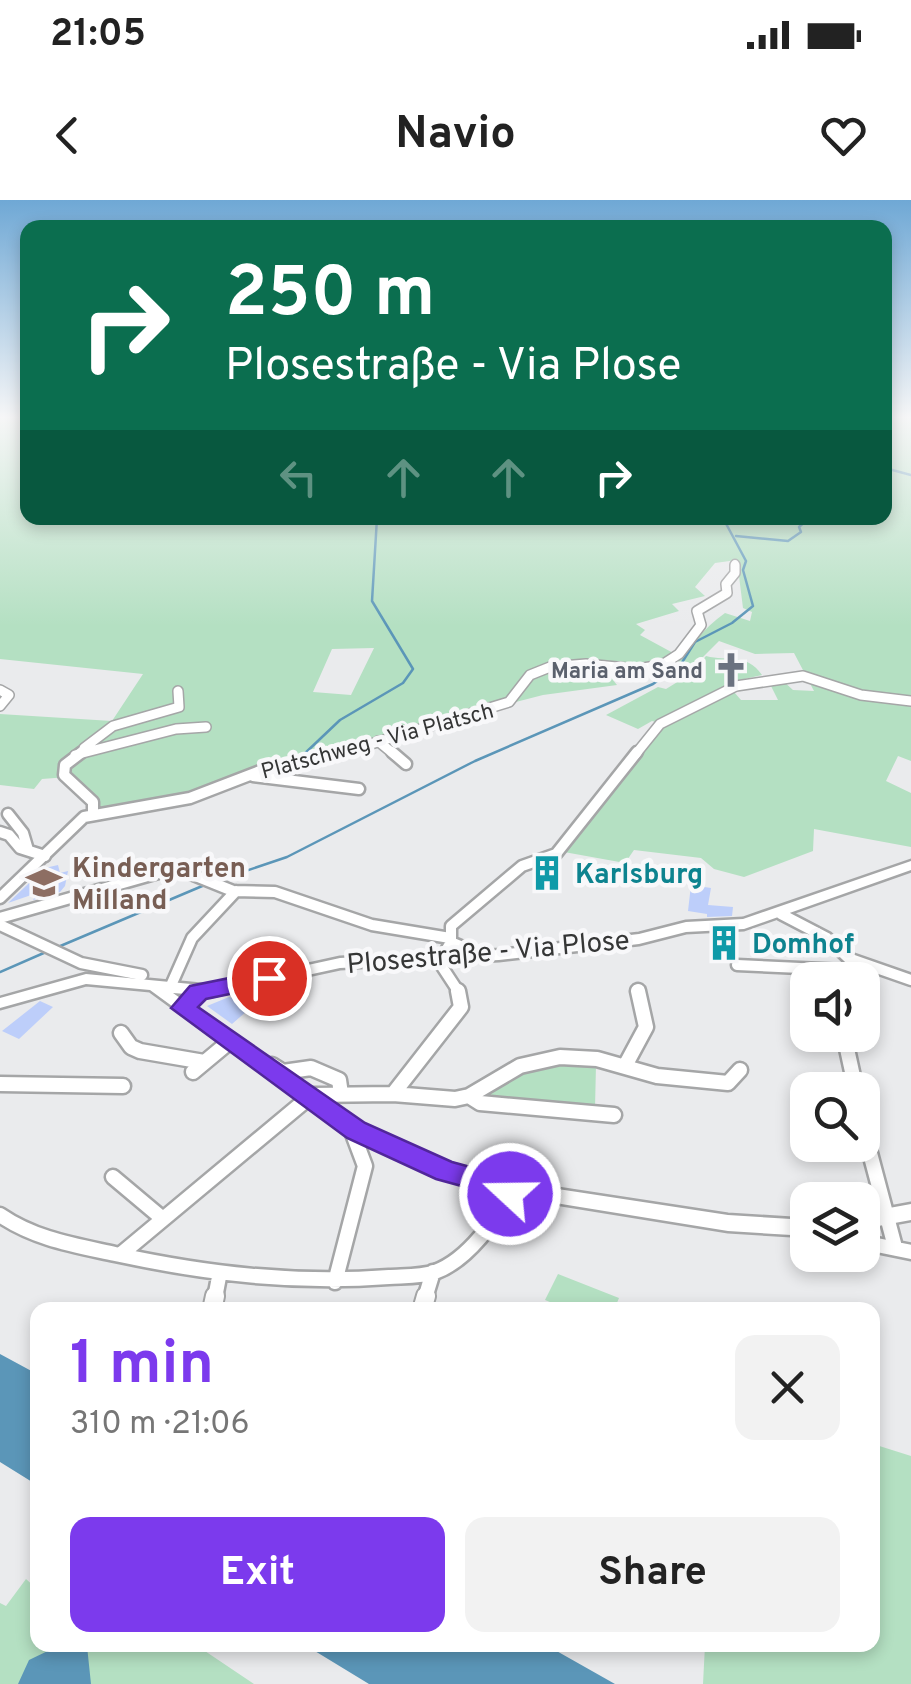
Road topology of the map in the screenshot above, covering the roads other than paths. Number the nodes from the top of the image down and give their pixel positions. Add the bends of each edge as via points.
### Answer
1 (735, 563) dead end
2 (665, 665) junction
3 (689, 672) dead end
4 (0, 690) edge
5 (178, 692) dead end
6 (911, 701) edge
7 (0, 706) edge
8 (206, 727) dead end
9 (378, 742) junction
10 (80, 751) junction
11 (406, 764) dead end
12 (249, 775) junction
13 (360, 789) dead end
14 (8, 814) dead end
15 (93, 815) junction
16 (0, 832) edge
17 (28, 850) junction
18 (44, 856) junction
19 (911, 865) edge
20 (236, 891) junction
21 (0, 898) edge
22 (780, 914) junction
23 (0, 922) edge
24 (450, 940) junction
25 (49, 950) joint
26 (470, 950) dead end
27 (840, 951) junction
28 (442, 958) junction
29 (842, 962) edge
30 (737, 965) dead end
31 (790, 970) edge
32 (911, 980) edge
33 (155, 984) junction
34 (638, 991) dead end
35 (198, 992) junction
36 (0, 1003) edge
37 (183, 1008) junction
38 (121, 1033) dead end
39 (228, 1042) junction
40 (272, 1065) dead end
41 (624, 1066) junction
42 (740, 1070) dead end
43 (0, 1085) edge
44 (123, 1086) dead end
45 (341, 1094) junction
46 (393, 1094) junction
47 (468, 1096) junction
48 (307, 1099) junction
49 (614, 1116) dead end
50 (356, 1130) junction
51 (874, 1162) edge
52 (113, 1177) dead end
53 (512, 1189) junction
54 (911, 1212) edge
55 (0, 1215) edge
56 (890, 1217) junction
57 (163, 1219) junction
58 (880, 1219) edge
59 (790, 1227) edge
60 (880, 1245) edge
61 (895, 1248) junction
62 (911, 1252) edge
63 (120, 1255) junction
64 (433, 1272) junction
65 (219, 1277) junction
66 (335, 1282) junction
67 (214, 1302) edge
68 (424, 1302) edge

1 - 2 street via 725,596 697,611 701,625
2 - 3 street, Platschweg - Via Platsch
2 - 9 street, Platschweg - Via Platsch via 550,667 530,675 502,705
4 - 7 street via 9,695
5 - 10 street via 179,707 113,726
6 - 24 street via 861,695 803,676 736,686 660,724 556,854 522,866 451,926
8 - 10 street
9 - 11 street
9 - 12 street, Platschweg - Via Platsch
10 - 15 street via 63,772 93,802
12 - 13 street, Platschweg - Via Platsch
12 - 15 street, Platschweg - Via Platsch via 190,798
14 - 17 street
15 - 18 street via 77,821
16 - 17 street
17 - 18 street
18 - 21 street
19 - 22 street, Plosestraße - Via Plose
20 - 23 street via 181,868
20 - 24 street via 275,892 372,925
20 - 33 street
22 - 27 street
22 - 28 street, Plosestraße - Via Plose via 639,938
23 - 25 street
24 - 26 street
24 - 28 street
25 - 33 street
27 - 29 street
27 - 32 street
28 - 35 street, Plosestraße - Via Plose via 340,963
28 - 46 street via 461,1007
30 - 31 street
33 - 35 street, Plosestraße - Via Plose
33 - 36 street, Plosestraße - Via Plose via 86,979
33 - 37 street
34 - 41 street via 646,1026
35 - 37 street
37 - 39 street
38 - 39 street via 131,1047 198,1067
39 - 48 street
40 - 45 street via 283,1072 311,1068 339,1080
41 - 42 street via 728,1083
41 - 47 street via 579,1058 533,1060
43 - 44 street
45 - 46 street
45 - 48 street
46 - 47 street
47 - 49 street via 480,1103
48 - 50 street
48 - 57 street
50 - 53 street via 446,1172
50 - 66 street via 366,1170 339,1248
51 - 56 street
52 - 57 street
53 - 59 street via 728,1224
53 - 64 street via 459,1257
54 - 56 street
55 - 63 street via 31,1236
56 - 58 street
56 - 61 street
57 - 63 street
60 - 61 street
61 - 62 street
63 - 65 street
64 - 66 street
64 - 68 street
65 - 66 street
65 - 67 street

